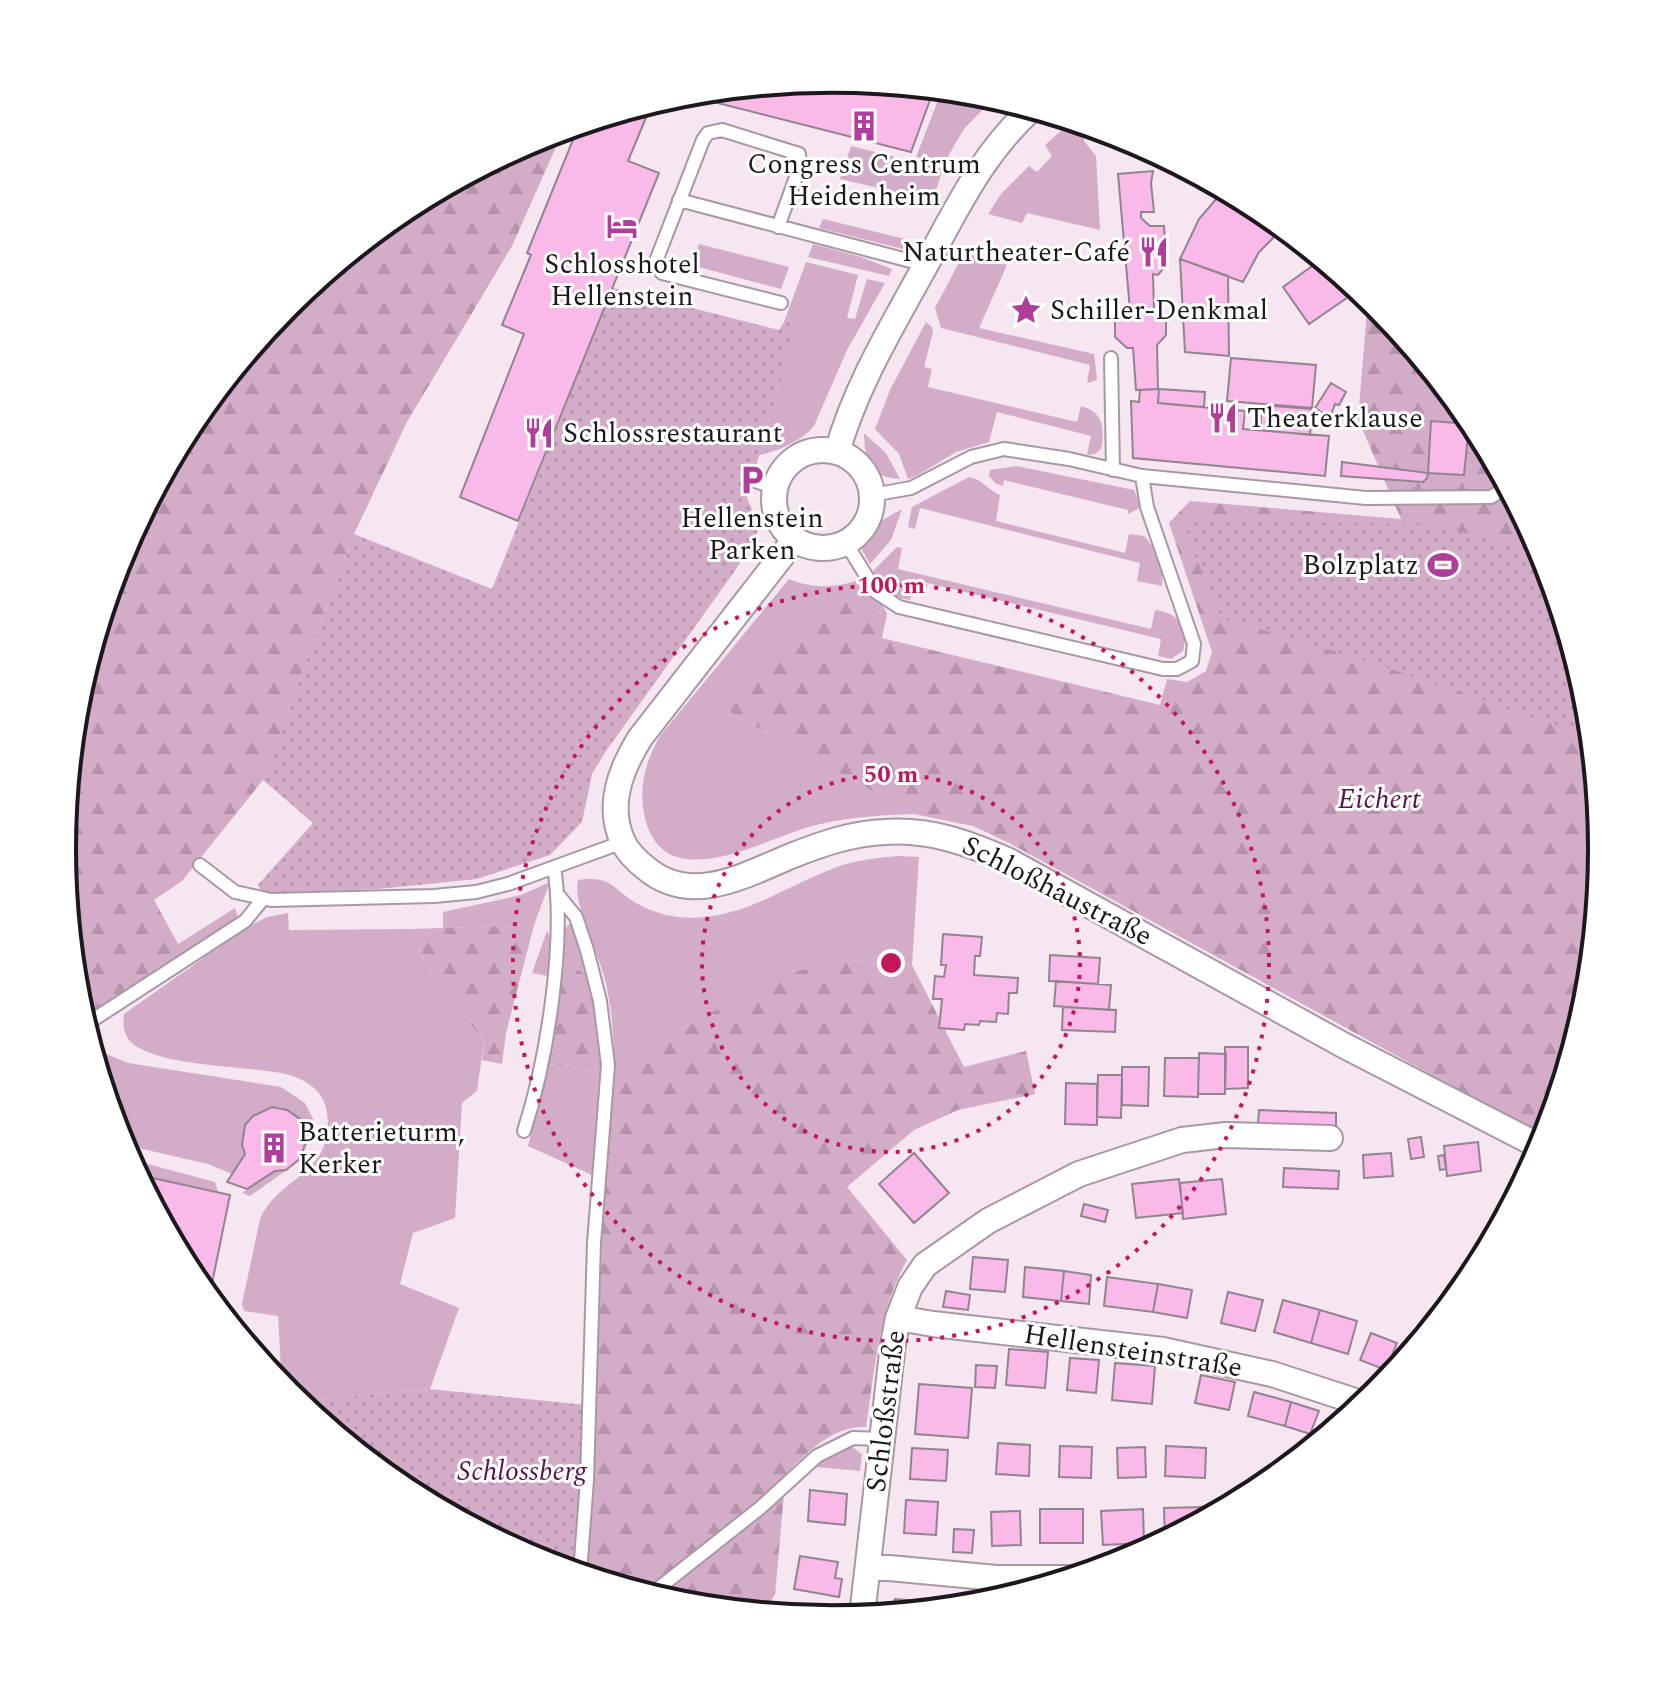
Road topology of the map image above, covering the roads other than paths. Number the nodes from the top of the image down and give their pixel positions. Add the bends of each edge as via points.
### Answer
1 (1022, 118) edge
2 (679, 200) junction
3 (778, 227) junction
4 (926, 265) junction
5 (781, 303) dead end
6 (1111, 358) dead end
7 (837, 452) junction
8 (1113, 470) junction
9 (1142, 476) junction
10 (752, 480) dead end
11 (776, 488) junction
12 (1498, 492) edge
13 (872, 495) junction
14 (795, 539) junction
15 (846, 543) junction
16 (623, 842) junction
17 (200, 865) dead end
18 (554, 867) junction
19 (559, 896) junction
20 (263, 899) junction
21 (96, 1018) edge
22 (524, 1131) dead end
23 (1330, 1138) dead end
24 (1529, 1141) edge
25 (898, 1318) junction
26 (1350, 1399) edge
27 (881, 1439) junction
28 (581, 1562) edge
29 (868, 1566) junction
30 (1031, 1578) edge
31 (663, 1585) edge
32 (863, 1604) edge

1 - 4 street via 971,180
2 - 3 lane
2 - 3 lane via 703,140 722,130 799,154 800,166
2 - 5 lane via 656,261 662,273
3 - 4 lane
4 - 7 street via 858,391
6 - 8 lane
7 - 11 street via 812,452 795,459
7 - 13 street via 862,469
8 - 9 lane
8 - 13 lane via 994,450 917,485
9 - 12 lane via 1388,499 1491,497
9 - 15 lane via 1147,507 1194,644 1192,661 1177,669 899,607 876,592
10 - 11 lane
11 - 14 street via 778,517
13 - 15 street via 866,523
14 - 15 street via 820,548
14 - 16 street via 622,769 617,818
16 - 18 lane
16 - 24 street, Schloßhaustraße via 658,877 695,887 727,882 864,834 917,832 967,842
17 - 20 lane via 235,892
18 - 19 lane
18 - 20 lane via 508,884 457,894
19 - 22 lane via 547,1029
19 - 28 lane via 576,917 590,959 608,1065 594,1243
20 - 21 lane via 245,921
23 - 25 street, Schloßstraße via 1237,1135 1182,1140 1079,1174 988,1221 932,1259 915,1277
25 - 26 street, Hellensteinstraße via 1163,1350 1272,1374
25 - 27 street, Schloßstraße
27 - 29 street, Schloßstraße
27 - 31 lane via 853,1438 817,1456
29 - 30 street
29 - 32 street, Schloßstraße

